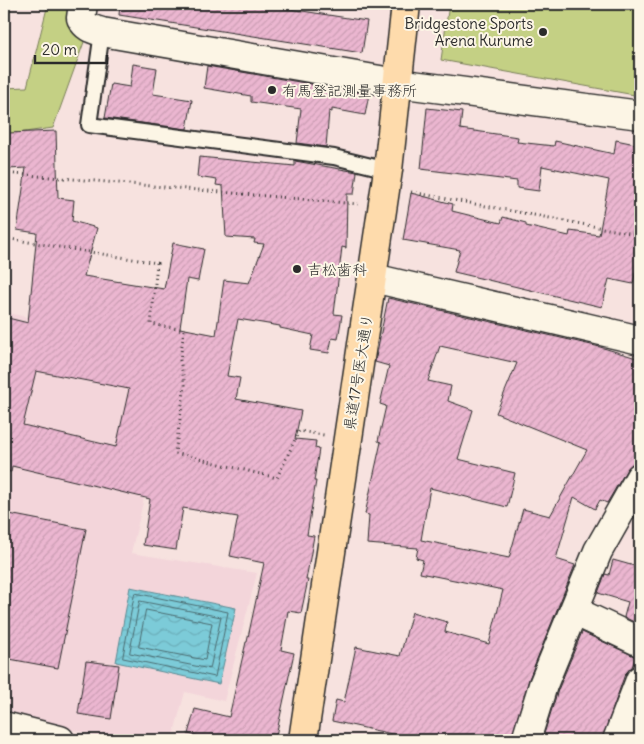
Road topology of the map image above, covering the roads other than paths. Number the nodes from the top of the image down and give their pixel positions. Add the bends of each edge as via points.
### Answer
1 (83, 4) edge
2 (406, 4) edge
3 (102, 32) junction
4 (397, 83) junction
5 (640, 115) edge
6 (387, 179) junction
7 (373, 278) junction
8 (640, 340) edge
9 (640, 477) edge
10 (574, 611) junction
11 (640, 642) edge
12 (640, 680) edge
13 (4, 726) edge
14 (60, 740) edge
15 (303, 740) edge
16 (526, 740) edge
17 (617, 740) edge

1 - 3 street via 81,18 84,25
2 - 4 main road, 県道17号医大通り
3 - 4 street
3 - 6 lane via 89,125 334,157
4 - 5 street
4 - 6 main road, 県道17号医大通り
6 - 7 main road, 県道17号医大通り
7 - 8 street
7 - 15 main road, 県道17号医大通り
9 - 10 street via 598,551
10 - 11 street
10 - 16 street via 543,685
12 - 17 street
13 - 14 street

